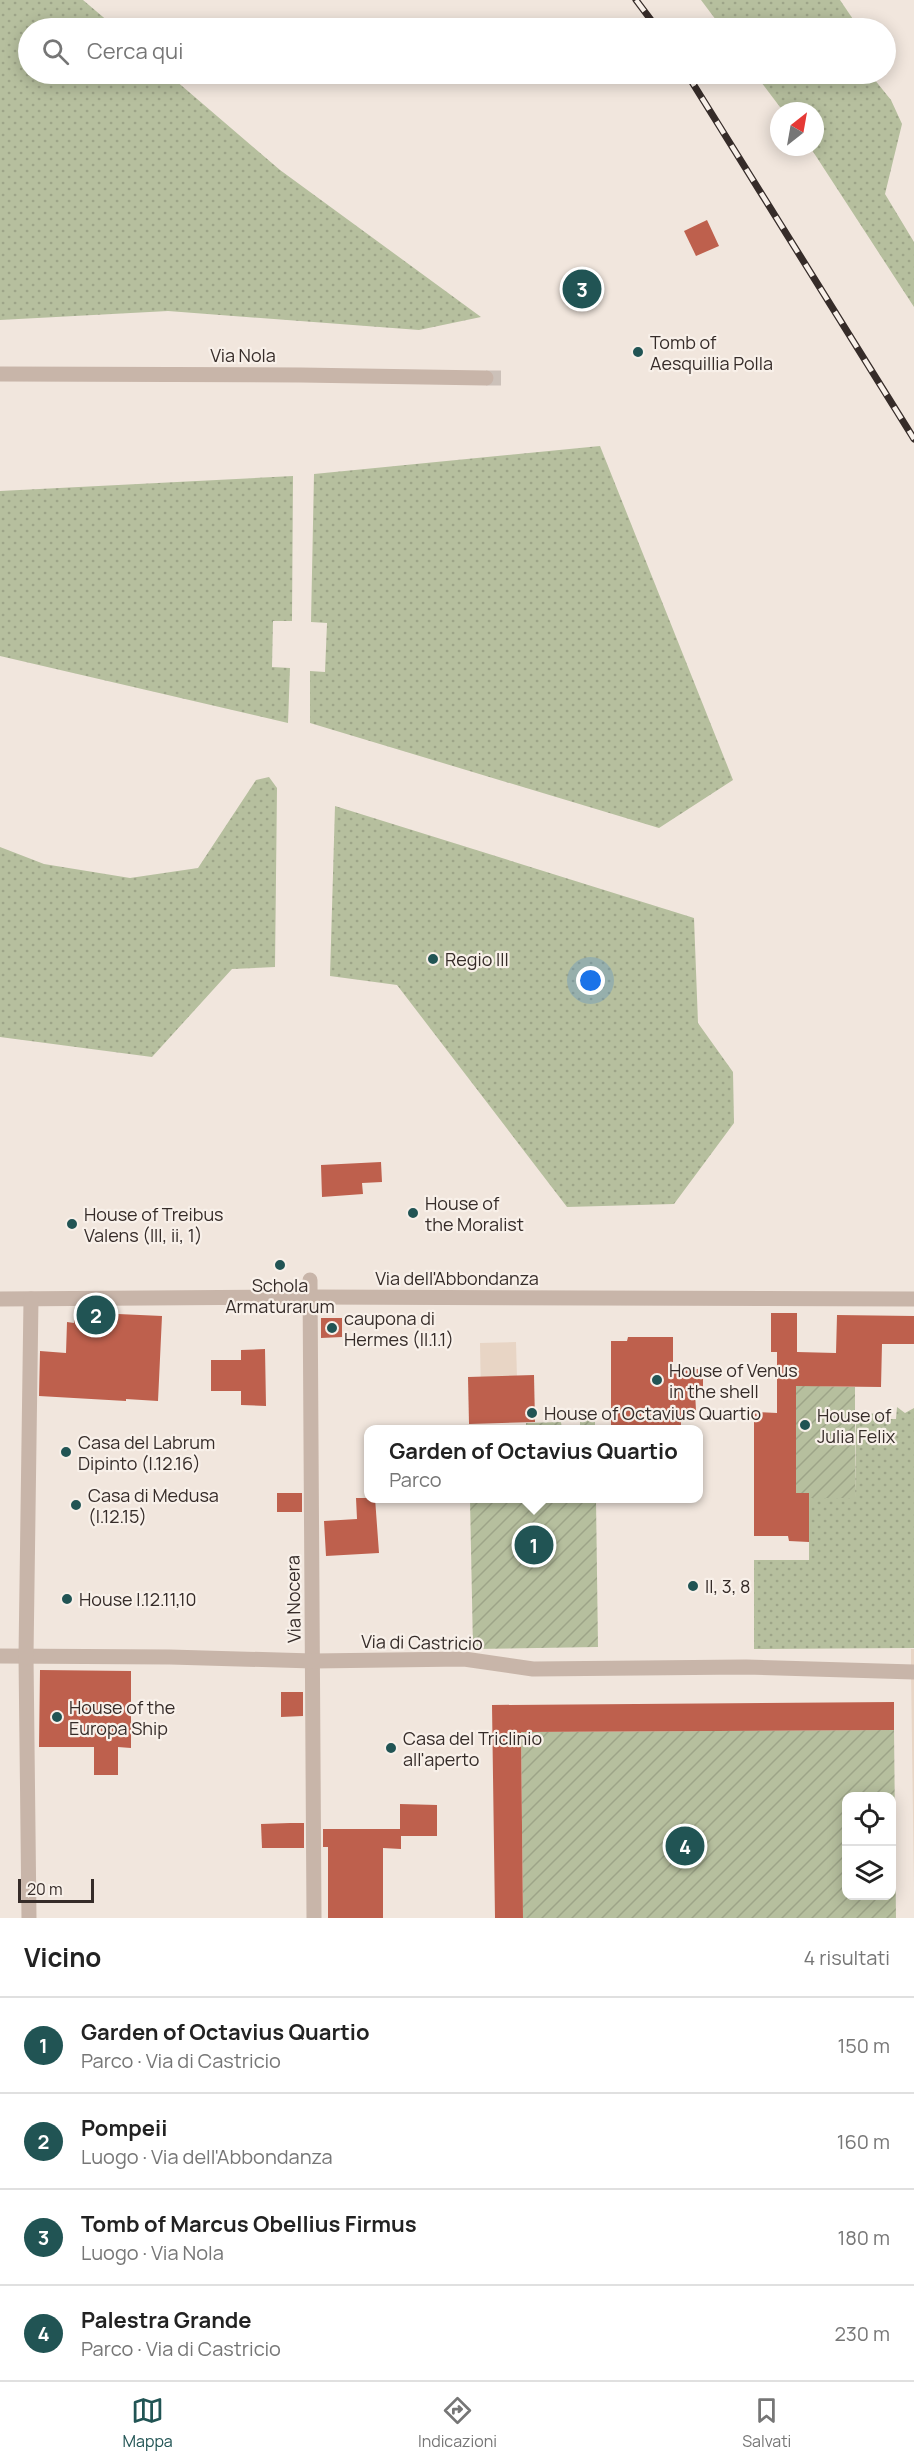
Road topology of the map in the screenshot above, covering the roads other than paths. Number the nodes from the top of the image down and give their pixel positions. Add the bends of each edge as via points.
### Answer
1 (0, 374) edge
2 (486, 378) tunnel mouth
3 (310, 1280) dead end
4 (310, 1297) junction
5 (0, 1299) edge
6 (31, 1299) junction
7 (914, 1299) edge
8 (0, 1656) edge
9 (26, 1656) junction
10 (313, 1661) junction
11 (914, 1672) edge
12 (29, 1918) edge
13 (314, 1918) edge

1 - 2 street, Via Nola
3 - 4 street, Via Nocera
4 - 6 street, Via dell'Abbondanza
4 - 7 street, Via dell'Abbondanza
4 - 10 street, Via Nocera
5 - 6 street, Via dell'Abbondanza
6 - 9 street
8 - 9 street, Via di Castricio
9 - 10 street, Via di Castricio
9 - 12 street
10 - 11 street, Via di Castricio via 464,1659 533,1669 746,1667
10 - 13 street, Via Nocera

